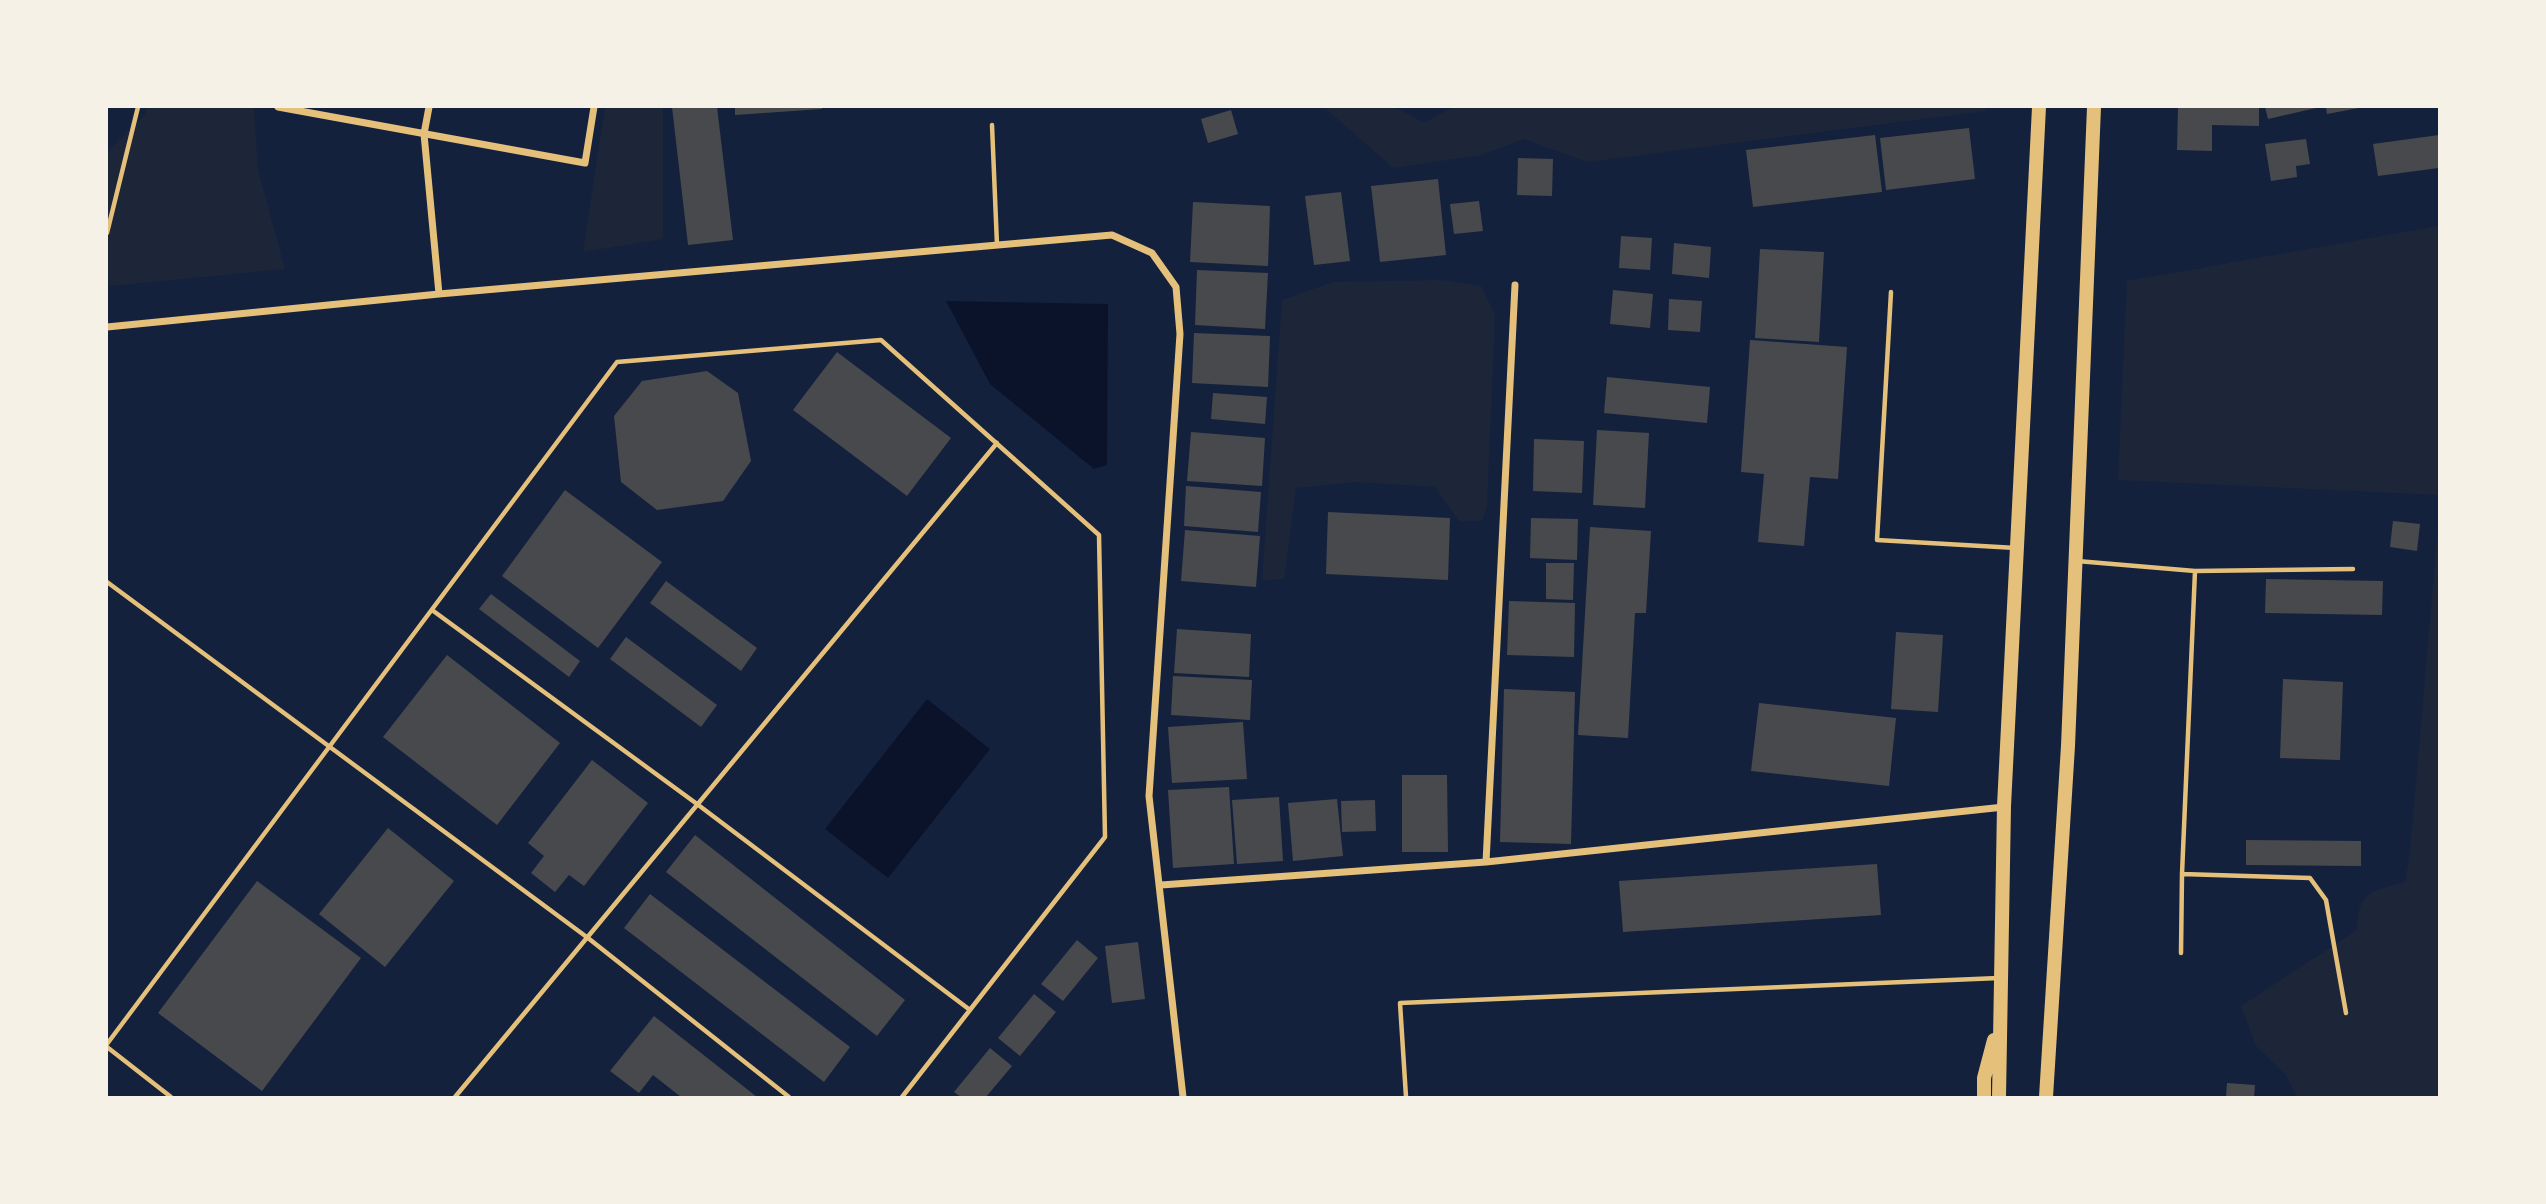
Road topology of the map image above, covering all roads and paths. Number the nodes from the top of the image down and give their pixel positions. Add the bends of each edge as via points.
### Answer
1 (138, 107) edge
2 (278, 107) edge
3 (429, 107) edge
4 (594, 107) edge
5 (2039, 107) edge
6 (2094, 107) edge
7 (992, 125) dead end
8 (424, 134) junction
9 (107, 233) edge
10 (998, 244) junction
11 (1515, 285) dead end
12 (1891, 292) dead end
13 (439, 294) junction
14 (107, 327) edge
15 (997, 443) junction
16 (2018, 548) junction
17 (2076, 561) junction
18 (2353, 569) dead end
19 (2195, 571) junction
20 (107, 582) edge
21 (432, 610) junction
22 (331, 747) junction
23 (697, 804) junction
24 (2004, 806) junction
25 (1486, 862) junction
26 (2182, 874) junction
27 (1161, 884) junction
28 (587, 938) junction
29 (2181, 953) dead end
30 (2000, 978) junction
31 (970, 1010) junction
32 (2346, 1013) dead end
33 (1999, 1021) junction
34 (107, 1046) edge
35 (171, 1097) edge
36 (455, 1097) edge
37 (789, 1097) edge
38 (902, 1097) edge
39 (1183, 1097) edge
40 (1405, 1097) edge
41 (1984, 1097) edge
42 (1999, 1097) edge
43 (2046, 1097) edge

1 - 9 lane
2 - 8 street
3 - 8 street
4 - 8 street via 585,163
5 - 16 main road
6 - 17 main road
7 - 10 lane
8 - 13 street
10 - 13 street
10 - 27 street via 1112,235 1152,253 1176,287 1180,334 1149,796
11 - 25 street
12 - 16 lane via 1877,540
13 - 14 street
15 - 21 lane via 881,340 617,362
15 - 23 lane
15 - 31 lane via 1099,536 1104,837
16 - 24 main road
17 - 19 lane
17 - 43 main road
18 - 19 lane
19 - 26 lane
20 - 22 lane
21 - 22 lane
21 - 23 lane
22 - 28 lane
22 - 34 lane
23 - 28 lane
23 - 31 lane
24 - 25 street
24 - 30 main road
25 - 27 street
26 - 29 lane
26 - 32 lane via 2310,878 2326,900
27 - 39 street
28 - 36 lane
28 - 37 lane
30 - 33 main road
30 - 40 lane via 1400,1003
31 - 38 lane
33 - 41 main road
33 - 42 main road
34 - 35 lane

